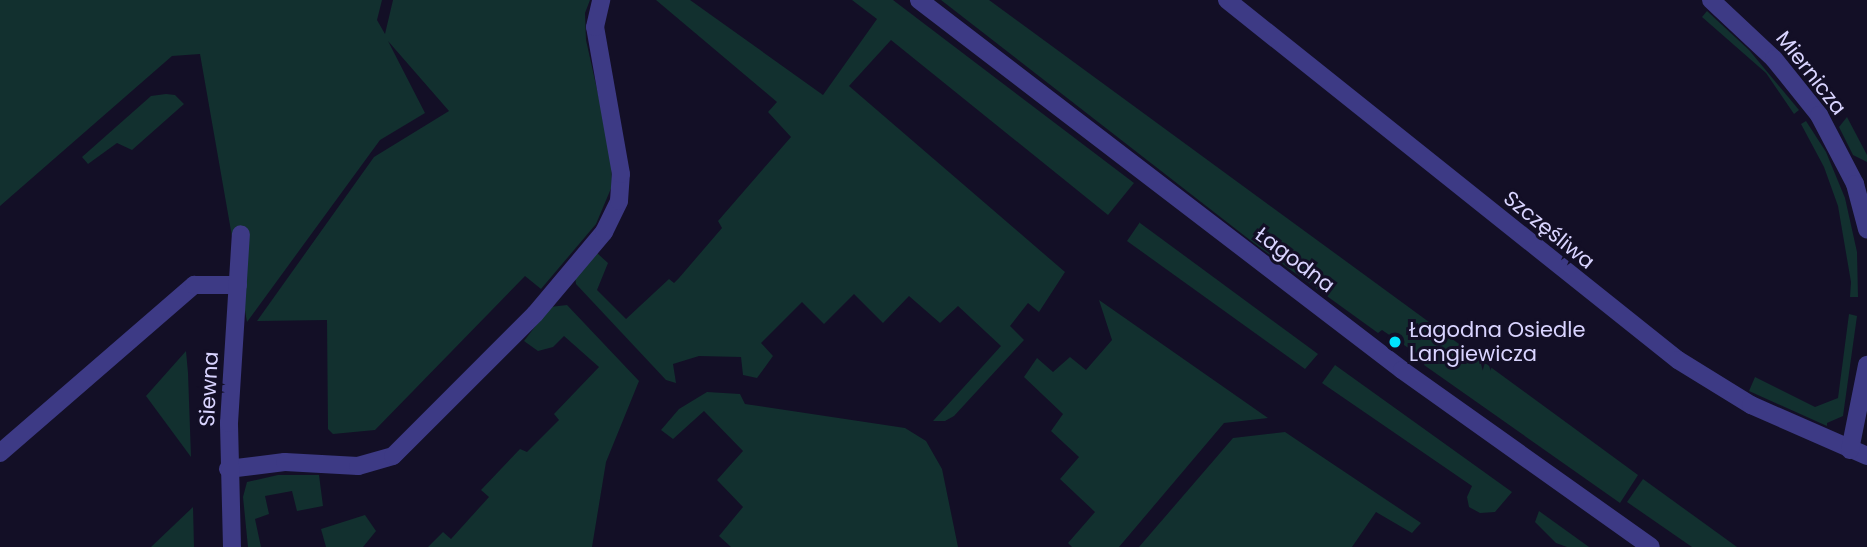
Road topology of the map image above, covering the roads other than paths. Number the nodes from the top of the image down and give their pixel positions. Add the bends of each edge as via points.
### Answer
1 (601, 0) edge
2 (919, 0) edge
3 (1227, 0) edge
4 (1711, 0) edge
5 (1867, 229) edge
6 (240, 234) dead end
7 (238, 285) junction
8 (1867, 365) edge
9 (0, 453) edge
10 (1859, 453) edge
11 (228, 468) junction
12 (233, 547) edge
13 (1651, 547) edge

1 - 11 street via 595,26 621,174 620,201 604,232 535,314 393,456 358,466 285,462
2 - 13 street, Łagodna via 1402,370
3 - 10 street, Szczęśliwa via 1678,360 1751,405
4 - 5 street, Miernicza via 1761,44 1819,115 1855,184
6 - 7 street, Siewna
7 - 9 street via 194,285
7 - 11 street, Siewna
8 - 10 street
11 - 12 street, Siewna

